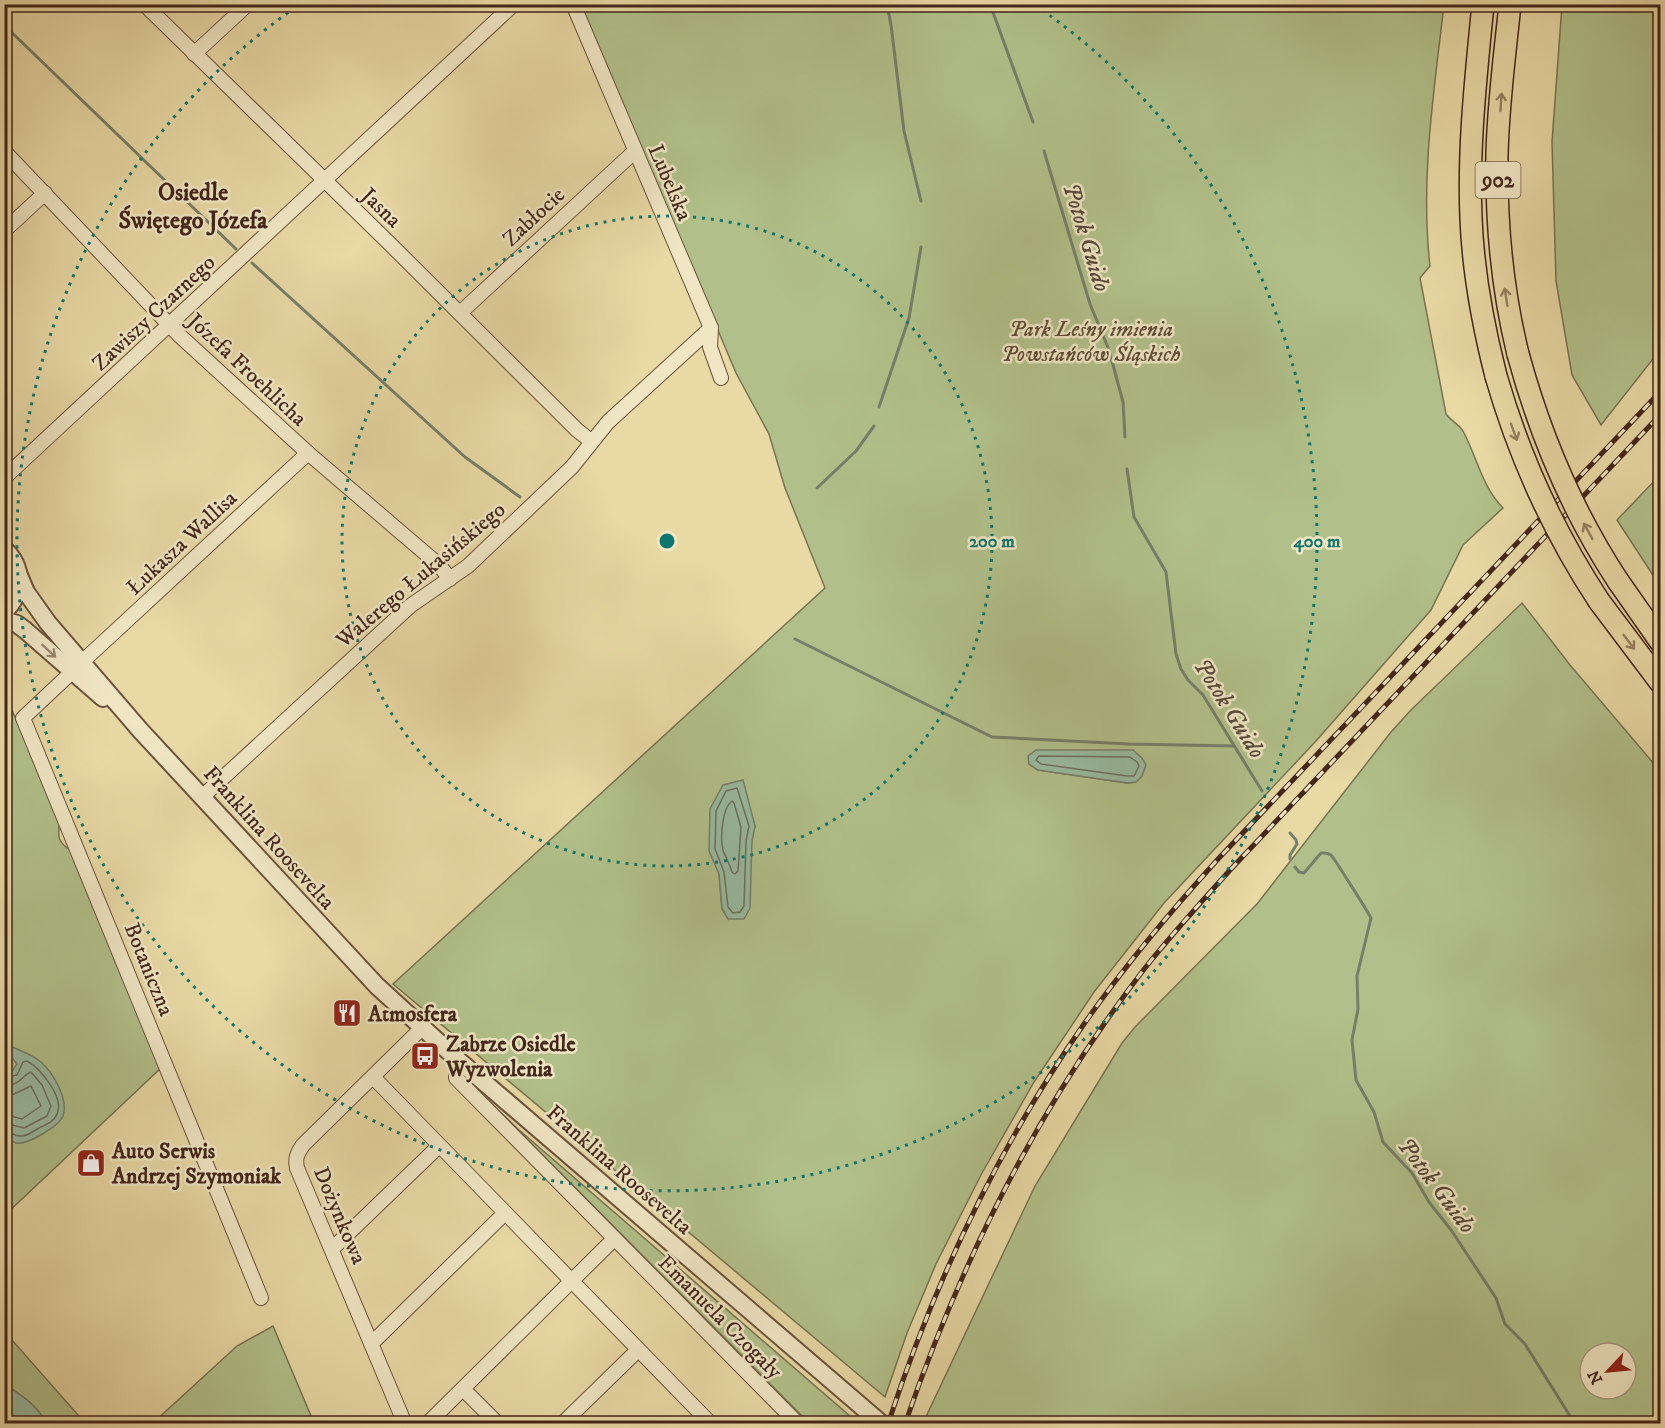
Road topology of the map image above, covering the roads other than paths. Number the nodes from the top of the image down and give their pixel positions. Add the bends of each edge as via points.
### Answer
1 (144, 4) edge
2 (248, 4) edge
3 (514, 4) edge
4 (573, 4) edge
5 (1483, 4) edge
6 (1510, 4) edge
7 (194, 54) junction
8 (4, 151) edge
9 (635, 151) junction
10 (325, 181) junction
11 (45, 193) junction
12 (4, 231) edge
13 (460, 313) junction
14 (169, 325) junction
15 (711, 327) junction
16 (721, 378) dead end
17 (591, 441) junction
18 (308, 453) junction
19 (4, 478) edge
20 (4, 549) edge
21 (18, 573) junction
22 (450, 579) junction
23 (4, 612) edge
24 (4, 620) edge
25 (1660, 641) edge
26 (77, 667) junction
27 (1660, 682) edge
28 (202, 797) junction
29 (423, 1028) junction
30 (458, 1059) junction
31 (373, 1077) junction
32 (439, 1146) junction
33 (505, 1213) junction
34 (614, 1239) junction
35 (332, 1249) junction
36 (571, 1281) junction
37 (261, 1298) dead end
38 (372, 1343) junction
39 (638, 1350) junction
40 (463, 1389) junction
41 (704, 1421) edge
42 (405, 1424) edge
43 (427, 1424) edge
44 (498, 1424) edge
45 (562, 1424) edge
46 (798, 1424) edge
47 (882, 1424) edge

1 - 7 street, Jasna
2 - 7 street
3 - 10 street, Zawiszy Czarnego
4 - 9 street, Lubelska
5 -> 27 main road, 902, bridge via 1470,153 1471,218 1480,298 1496,376 1516,439 1570,554 1599,601
25 -> 6 main road, 902, bridge via 1589,534 1558,473 1518,354 1506,294 1498,216 1498,143
7 - 10 street, Jasna
8 - 11 street, Józefa Froehlicha
9 - 13 street, Zabłocie
9 - 15 street, Lubelska
10 - 13 street, Jasna
10 - 14 street, Zawiszy Czarnego
11 - 12 street
11 - 14 street, Józefa Froehlicha
13 - 17 street, Jasna
14 - 18 street, Józefa Froehlicha
14 - 19 street, Zawiszy Czarnego
15 - 16 street, Lubelska via 710,347
15 - 17 street, Walerego Łukasińskiego
17 - 22 street, Walerego Łukasińskiego via 572,467
18 - 22 street, Józefa Froehlicha via 439,565
18 - 26 street, Łukasza Wallisa
20 - 21 street, Franklina Roosevelta via 15,561
21 - 23 street via 19,590
21 - 26 street, Franklina Roosevelta
22 - 28 street, Walerego Łukasińskiego via 384,629
24 -> 26 street, Franklina Roosevelta via 21,626
26 - 28 street, Franklina Roosevelta
26 - 37 street, Botaniczna via 23,718
28 - 29 street, Franklina Roosevelta via 377,986
29 - 30 street, Franklina Roosevelta
29 - 31 street, Dożynkowa
30 - 34 street, Emanuela Czogały via 456,1078
30 - 47 street, Franklina Roosevelta
31 - 32 street
31 - 35 street, Dożynkowa via 297,1154 297,1168
32 - 33 street
32 - 35 street
33 - 36 street
33 - 38 street
34 - 36 street
34 - 46 street, Emanuela Czogały
35 - 38 street, Dożynkowa
36 - 39 street
36 - 40 street
38 - 42 street, Dożynkowa
39 - 41 street
39 - 45 street
40 - 43 street
40 - 44 street

